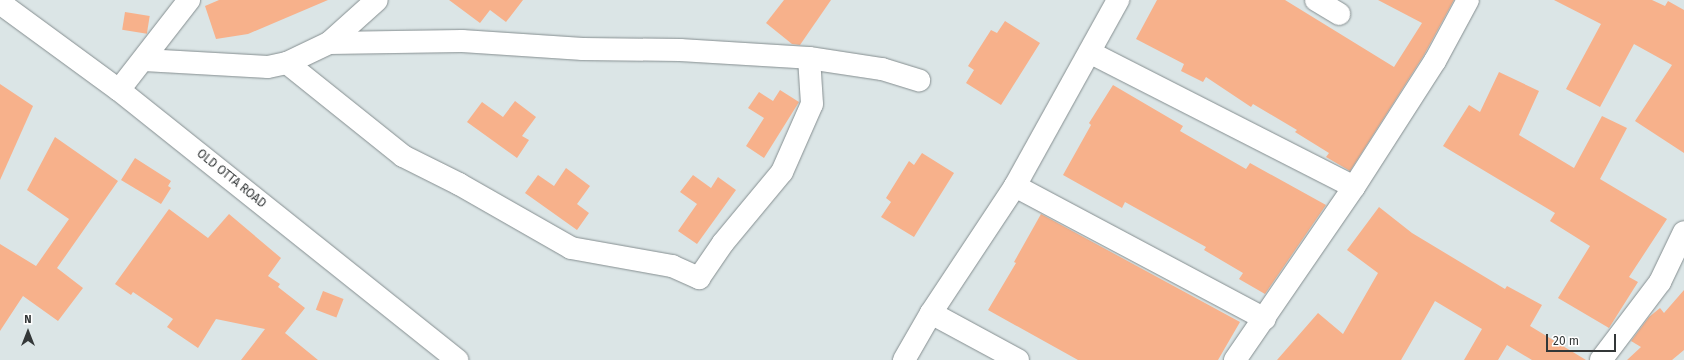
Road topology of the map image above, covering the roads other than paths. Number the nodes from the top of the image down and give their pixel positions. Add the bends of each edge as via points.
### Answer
1 (188, 0) edge
2 (377, 0) edge
3 (1118, 0) edge
4 (1316, 0) edge
5 (1468, 0) edge
6 (0, 3) edge
7 (1339, 14) dead end
8 (329, 43) junction
9 (1091, 53) junction
10 (809, 58) junction
11 (144, 60) junction
12 (286, 63) junction
13 (919, 80) dead end
14 (119, 90) junction
15 (1015, 186) junction
16 (1354, 187) junction
17 (1684, 232) edge
18 (931, 313) junction
19 (1265, 319) junction
20 (457, 360) edge
21 (904, 360) edge
22 (1018, 360) edge
23 (1235, 360) edge
24 (1601, 360) edge

1 - 11 street
2 - 8 street
3 - 9 street
4 - 7 street
5 - 16 street via 1435,61
6 - 14 street, OLD OTTA ROAD
8 - 10 street via 462,41
8 - 12 street
9 - 15 street
9 - 16 street
10 - 12 street via 812,104 782,172 723,243 699,278 672,266 571,248 459,184 403,156
10 - 13 street via 882,69
11 - 12 street via 268,67
11 - 14 street
14 - 20 street, OLD OTTA ROAD
15 - 18 street
15 - 19 street
16 - 19 street
17 - 24 street via 1660,282
18 - 21 street
18 - 22 street
19 - 23 street

